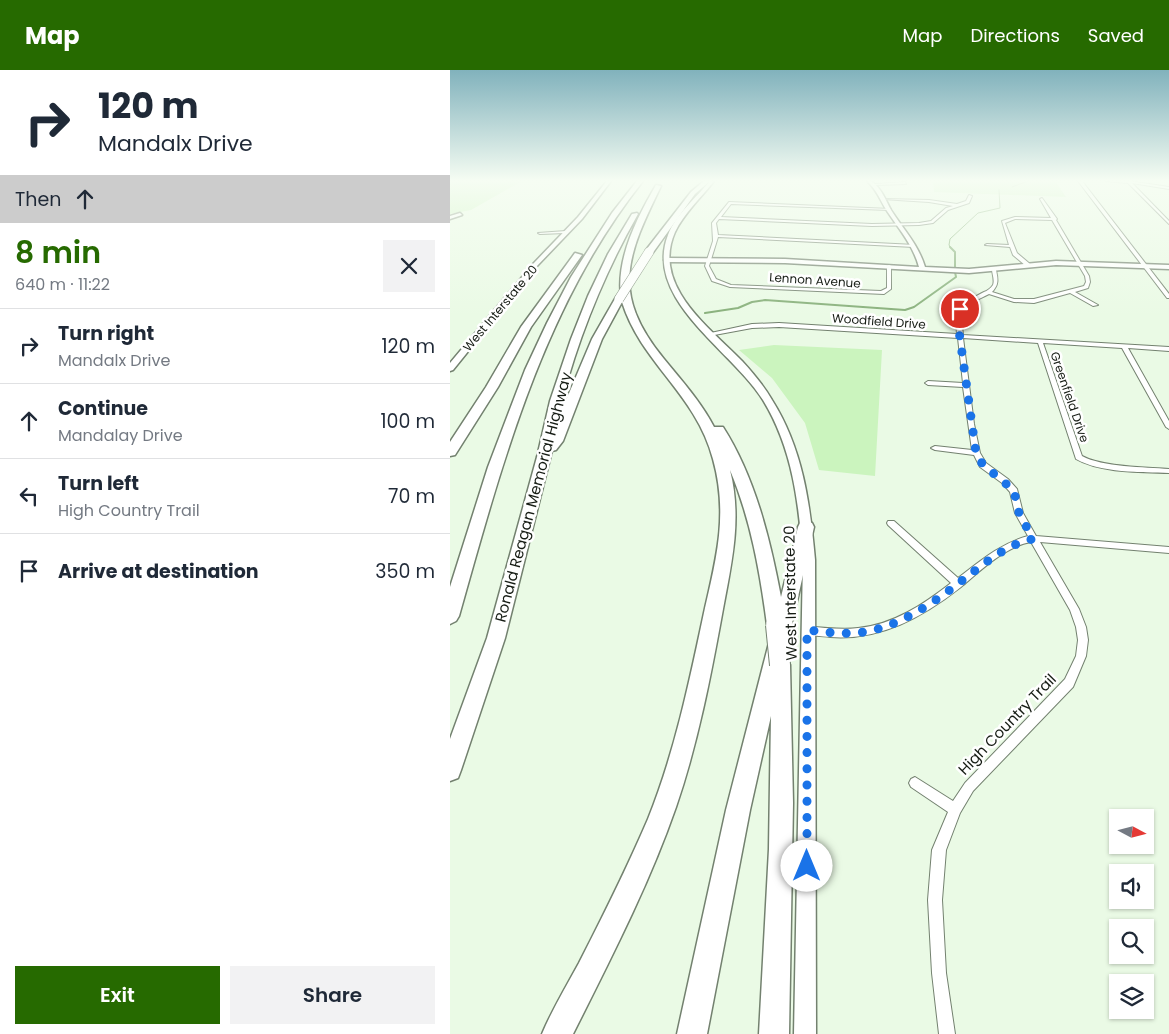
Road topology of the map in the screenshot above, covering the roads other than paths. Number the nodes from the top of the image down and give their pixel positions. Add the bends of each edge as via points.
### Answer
1 (570, 226) edge
2 (599, 226) edge
3 (607, 226) edge
4 (628, 226) edge
5 (639, 226) edge
6 (668, 226) edge
7 (676, 226) edge
8 (715, 226) edge
9 (901, 226) edge
10 (1004, 226) edge
11 (1059, 226) edge
12 (1115, 226) edge
13 (565, 232) junction
14 (540, 233) dead end
15 (717, 236) junction
16 (987, 245) dead end
17 (914, 246) junction
18 (1012, 246) junction
19 (667, 260) junction
20 (709, 260) junction
21 (1079, 263) junction
22 (1028, 265) junction
23 (888, 266) junction
24 (1146, 266) junction
25 (922, 268) junction
26 (1169, 268) edge
27 (994, 270) junction
28 (988, 292) junction
29 (1072, 292) junction
30 (1169, 297) edge
31 (1095, 305) dead end
32 (709, 334) junction
33 (960, 336) junction
34 (1040, 342) junction
35 (1124, 346) junction
36 (1169, 349) edge
37 (450, 368) edge
38 (928, 383) dead end
39 (966, 385) junction
40 (706, 421) junction
41 (1169, 427) edge
42 (935, 448) dead end
43 (450, 452) edge
44 (976, 453) junction
45 (544, 457) junction
46 (1169, 471) edge
47 (891, 524) dead end
48 (806, 527) junction
49 (1033, 539) junction
50 (1169, 550) edge
51 (958, 584) junction
52 (450, 616) edge
53 (807, 630) junction
54 (450, 770) edge
55 (915, 783) dead end
56 (954, 809) junction
57 (557, 1034) edge
58 (692, 1034) edge
59 (774, 1034) edge
60 (805, 1034) edge
61 (946, 1034) edge

1 - 13 main road, West Interstate 20
2 - 43 highway via 526,326
3 - 52 highway via 579,270 533,367 500,455
4 - 45 highway, Ronald Reagan Memorial Highway via 589,304 546,434
5 - 40 highway via 624,284 629,313 645,342
6 - 45 highway, bridge via 619,298 596,340 556,440
7 - 19 main road, West Interstate 20 via 667,247
8 - 15 street
9 - 17 street
10 - 18 street
11 - 21 street
12 - 24 street
13 - 14 street
13 - 37 main road, West Interstate 20
15 - 17 street
15 - 20 street
16 - 18 street
17 - 25 street
18 - 22 street via 1015,254
19 - 20 street
19 - 32 main road, West Interstate 20 via 669,278 681,302
20 - 23 street
20 - 23 street, Lennon Avenue via 707,266 716,282 730,286 882,294 889,289
21 - 22 street
21 - 24 street
21 - 29 street via 1088,282 1086,287
22 - 27 street
23 - 25 street
24 - 26 street
24 - 30 street
25 - 27 street
27 - 28 street via 997,285
28 - 29 street via 1028,301
28 - 33 street via 969,300 960,309
29 - 31 street
32 - 33 street, Woodfield Drive via 779,325
32 - 48 main road, West Interstate 20 via 761,389 776,413 794,454 804,496
33 - 34 street, Woodfield Drive
33 - 39 street
34 - 35 street, Woodfield Drive
34 - 46 street, Greenfield Drive via 1082,460
35 - 36 street, Woodfield Drive
35 - 41 street
38 - 39 street
39 - 44 street
40 - 57 highway via 723,473 729,526 707,646 680,756 654,834
40 - 59 highway, bridge via 717,428 748,493 766,557 776,625 782,730
42 - 44 street
44 - 49 street, High Country Trail via 983,465 1014,491 1019,513
45 - 54 highway, Ronald Reagan Memorial Highway via 496,638
47 - 51 street
48 - 53 main road, West Interstate 20 via 809,560
48 - 58 highway via 738,810
49 - 50 street
49 - 51 street via 991,558
49 - 56 street, High Country Trail via 1074,609 1083,640 1081,656 1069,683 969,787
51 - 53 street via 891,625 865,632
53 - 60 main road, West Interstate 20
55 - 56 street
56 - 61 street, High Country Trail via 940,850 935,900

